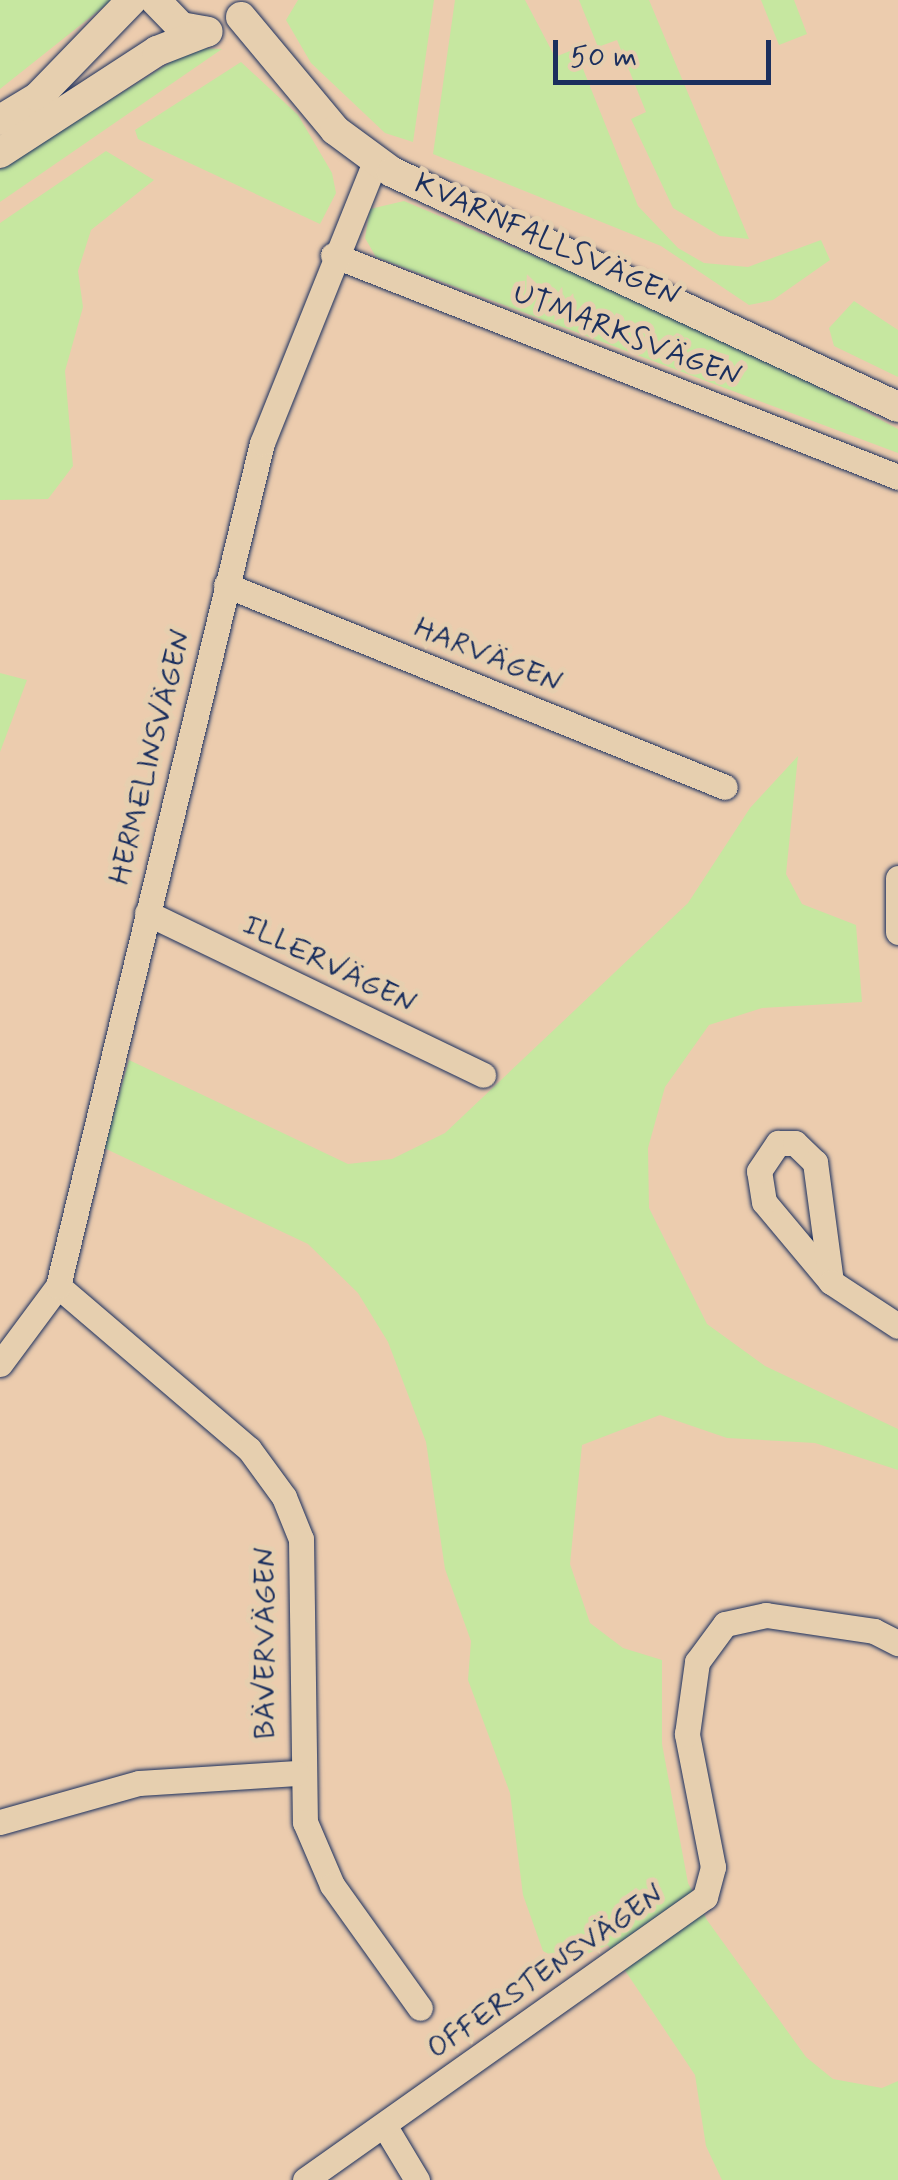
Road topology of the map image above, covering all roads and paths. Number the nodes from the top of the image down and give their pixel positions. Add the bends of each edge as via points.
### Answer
1 (132, 0) edge
2 (155, 0) edge
3 (246, 8) edge
4 (206, 32) junction
5 (0, 120) edge
6 (0, 153) edge
7 (376, 162) junction
8 (333, 256) junction
9 (898, 407) edge
10 (898, 476) edge
11 (226, 585) junction
12 (725, 786) dead end
13 (898, 878) edge
14 (147, 913) junction
15 (898, 932) edge
16 (483, 1075) dead end
17 (831, 1282) junction
18 (58, 1286) junction
19 (898, 1326) edge
20 (0, 1364) edge
21 (898, 1643) edge
22 (297, 1773) junction
23 (0, 1822) edge
24 (420, 2008) dead end
25 (384, 2125) junction
26 (304, 2180) edge
27 (417, 2180) edge

1 - 5 street via 38,97
2 - 4 street via 170,21
3 - 4 street
3 - 7 street, KVARNFALLSVÄGEN via 335,130
4 - 6 street via 157,52
7 - 8 street, HERMELINSVÄGEN
7 - 9 street, KVARNFALLSVÄGEN
8 - 10 street, UTMARKSVÄGEN
8 - 11 street, HERMELINSVÄGEN via 262,443
11 - 12 street, HARVÄGEN
11 - 14 street, HERMELINSVÄGEN
13 - 15 street
14 - 16 street, ILLERVÄGEN
14 - 18 street, HERMELINSVÄGEN
17 - 17 street via 815,1162 795,1143 778,1143 759,1171 764,1202
17 - 19 street
18 - 20 street, HERMELINSVÄGEN
18 - 22 street, BÄVERVÄGEN via 249,1450 284,1497 302,1554
21 - 25 street, OFFERSTENSVÄGEN via 874,1630 766,1616 725,1624 697,1662 687,1734 714,1867 705,1897
22 - 23 street via 157,1780
22 - 24 street, BÄVERVÄGEN via 305,1822 332,1884
25 - 26 street, OFFERSTENSVÄGEN
25 - 27 street

